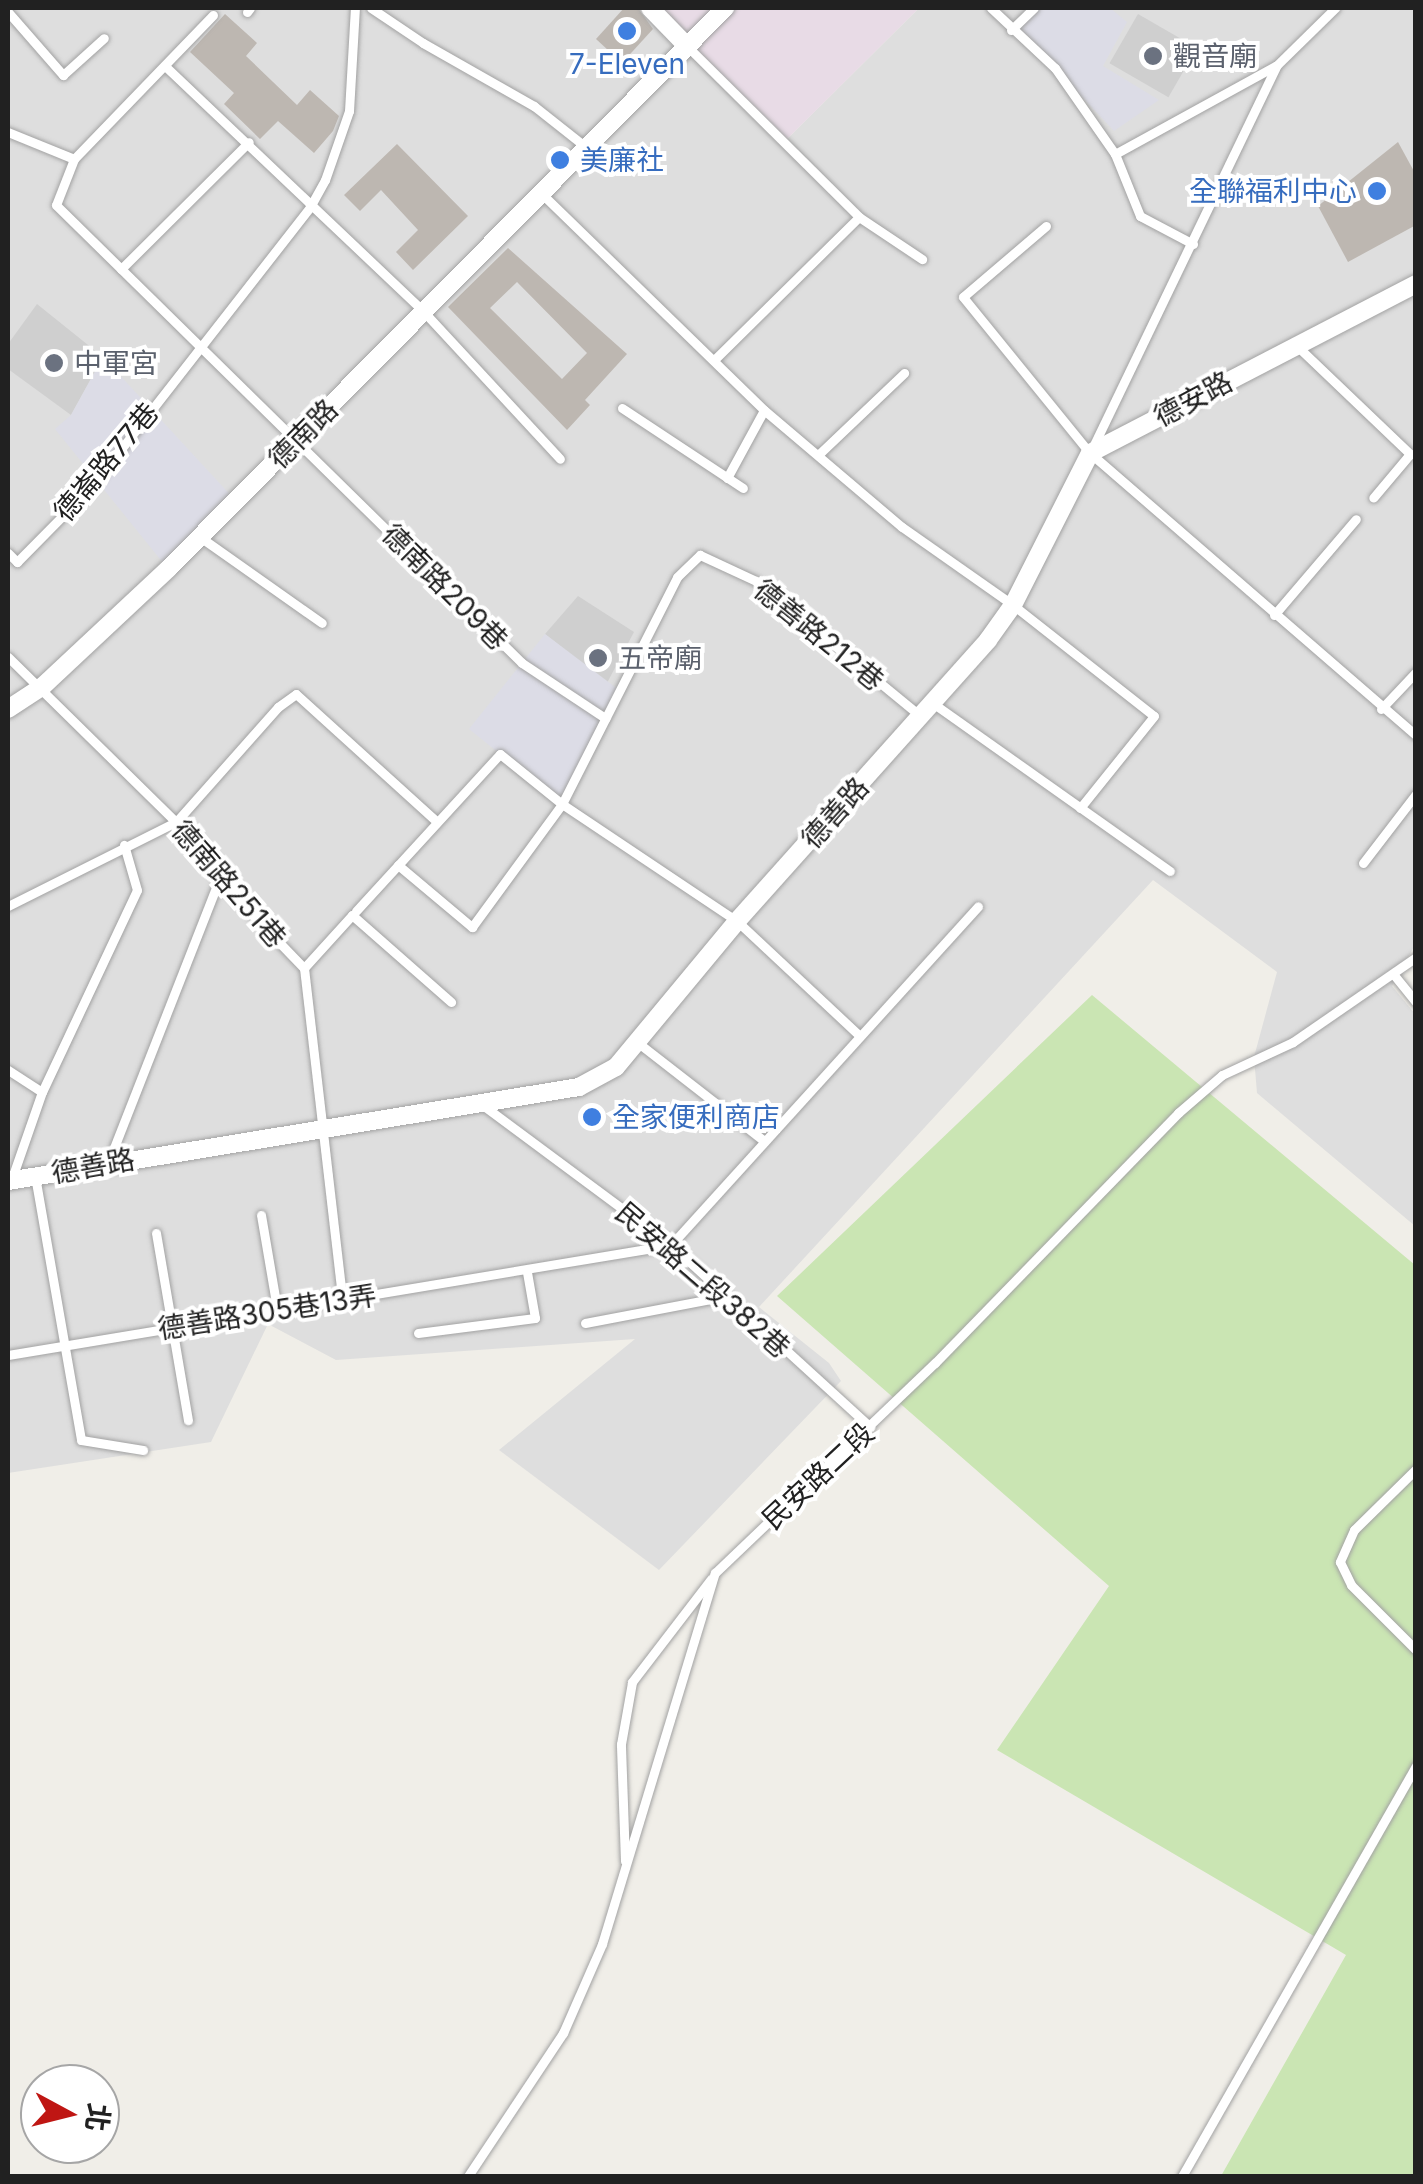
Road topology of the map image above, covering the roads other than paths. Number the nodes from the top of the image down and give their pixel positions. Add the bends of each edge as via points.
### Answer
1 (354, 8) edge
2 (372, 8) edge
3 (650, 8) edge
4 (725, 8) edge
5 (992, 8) edge
6 (1034, 8) edge
7 (1335, 8) edge
8 (8, 12) edge
9 (213, 15) dead end
10 (1010, 30) junction
11 (104, 38) dead end
12 (687, 46) junction
13 (165, 66) junction
14 (1276, 66) junction
15 (8, 132) edge
16 (250, 142) junction
17 (588, 149) junction
18 (1116, 154) junction
19 (74, 159) junction
20 (543, 195) junction
21 (310, 207) junction
22 (860, 216) junction
23 (1046, 226) dead end
24 (1193, 244) junction
25 (922, 259) dead end
26 (121, 269) junction
27 (1416, 284) edge
28 (424, 312) junction
29 (200, 346) junction
30 (1296, 346) junction
31 (715, 359) junction
32 (904, 373) dead end
33 (622, 408) dead end
34 (764, 410) junction
35 (297, 440) junction
36 (1090, 453) junction
37 (818, 455) junction
38 (560, 459) dead end
39 (727, 478) junction
40 (743, 488) dead end
41 (1373, 498) dead end
42 (1356, 519) dead end
43 (200, 536) junction
44 (8, 553) edge
45 (1013, 605) junction
46 (1274, 614) junction
47 (322, 624) dead end
48 (8, 656) edge
49 (1416, 672) edge
50 (43, 686) junction
51 (8, 709) edge
52 (1381, 709) junction
53 (928, 710) junction
54 (605, 718) junction
55 (1416, 735) edge
56 (1416, 794) edge
57 (562, 804) junction
58 (1080, 808) junction
59 (176, 822) junction
60 (438, 822) junction
61 (124, 845) junction
62 (398, 864) junction
63 (1364, 864) dead end
64 (1170, 871) dead end
65 (219, 880) junction
66 (8, 906) edge
67 (978, 906) dead end
68 (356, 911) dead end
69 (736, 921) junction
70 (1416, 957) edge
71 (304, 968) junction
72 (1394, 976) junction
73 (451, 1002) dead end
74 (1416, 1002) edge
75 (859, 1035) junction
76 (637, 1042) junction
77 (8, 1070) edge
78 (42, 1092) junction
79 (482, 1104) junction
80 (324, 1126) junction
81 (764, 1141) junction
82 (108, 1163) junction
83 (36, 1176) junction
84 (9, 1181) edge
85 (261, 1214) dead end
86 (156, 1234) dead end
87 (671, 1245) junction
88 (527, 1272) junction
89 (727, 1296) junction
90 (342, 1298) junction
91 (277, 1309) junction
92 (585, 1323) dead end
93 (172, 1327) junction
94 (418, 1334) dead end
95 (62, 1346) junction
96 (8, 1355) edge
97 (188, 1420) dead end
98 (870, 1427) junction
99 (143, 1450) dead end
100 (1416, 1470) edge
101 (716, 1573) junction
102 (1416, 1650) edge
103 (1416, 1764) edge
104 (625, 1868) junction
105 (468, 2176) edge
106 (1182, 2176) edge

1 - 21 lane, 德崙路77巷 via 349,111
2 - 17 lane via 534,106
3 - 12 street
4 - 12 street, 德南路
5 - 10 lane
6 - 10 lane
7 - 14 lane, 德善路
8 - 11 lane via 63,75
9 - 13 lane
10 - 18 lane via 1055,68
12 - 17 street, 德南路
12 - 22 lane
13 - 16 lane
13 - 19 lane
14 - 18 lane
14 - 24 lane, 德善路
15 - 19 lane
16 - 21 lane
16 - 26 lane
17 - 20 street, 德南路
18 - 24 lane via 1140,216
19 - 26 lane, 德南路209巷 via 56,205
20 - 28 street, 德南路
20 - 31 lane
21 - 28 lane
21 - 29 lane, 德崙路77巷
22 - 25 lane
22 - 31 lane
23 - 36 lane via 963,297
24 - 36 lane, 德善路
26 - 29 lane, 德南路209巷
27 - 30 street, 德安路
28 - 35 street, 德南路
28 - 38 lane
29 - 35 lane, 德南路209巷
29 - 44 lane, 德崙路77巷 via 93,485 17,562
30 - 36 street, 德安路
30 - 41 lane via 1410,454
31 - 34 lane
32 - 37 lane
33 - 39 lane
34 - 37 lane
34 - 39 lane
35 - 43 street, 德南路
35 - 54 lane, 德南路209巷 via 522,663
36 - 45 street, 德善路
36 - 46 lane
37 - 45 lane via 902,527
39 - 40 lane
42 - 46 lane
43 - 47 lane
43 - 50 street, 德南路
45 - 53 street, 德善路
45 - 58 lane via 1154,716
46 - 52 lane
48 - 50 lane, 德南路251巷
49 - 52 lane
50 - 51 street, 德南路
50 - 59 lane, 德南路251巷
52 - 55 lane
53 - 54 lane, 德善路212巷 via 756,581 700,555 677,578
53 - 58 lane
53 - 69 street, 德善路
54 - 57 lane, 德善路212巷
56 - 63 lane
57 - 60 lane via 500,754
57 - 62 lane, 德善路212巷 via 472,927
57 - 69 lane
58 - 64 lane
59 - 60 lane via 296,694
59 - 61 lane
59 - 65 lane, 德南路251巷
60 - 62 lane
61 - 66 lane
61 - 78 lane via 136,890
62 - 68 lane
65 - 71 lane, 德南路251巷
65 - 82 lane
67 - 75 lane
69 - 75 lane
69 - 76 street, 德善路
70 - 72 lane, 民安路二段
71 - 73 lane via 352,916
71 - 80 lane, 德南路251巷
72 - 74 lane
72 - 98 lane, 民安路二段 via 1294,1042 1222,1075
75 - 81 lane
76 - 79 street, 德善路 via 616,1067 579,1087
76 - 81 lane
77 - 78 lane
78 - 84 lane
79 - 80 street, 德善路
79 - 87 lane, 民安路二段382巷
80 - 82 street, 德善路
80 - 90 lane, 德南路251巷
81 - 87 lane
82 - 83 street, 德善路
83 - 84 street, 德善路
83 - 95 lane
85 - 91 lane
86 - 93 lane
87 - 88 lane, 德善路305巷13弄
87 - 89 lane, 民安路二段382巷
88 - 90 lane, 德善路305巷13弄
88 - 94 lane via 535,1318
89 - 92 lane
89 - 98 lane, 民安路二段382巷
90 - 91 lane, 德善路305巷13弄
91 - 93 lane, 德善路305巷13弄
93 - 95 lane, 德善路305巷13弄
93 - 97 lane
95 - 96 lane, 德善路305巷13弄
95 - 99 lane via 81,1440
98 - 101 lane, 民安路二段
100 - 102 lane via 1354,1530 1340,1562 1351,1585
101 - 104 lane, 民安路二段
101 - 104 lane via 632,1682 622,1744
103 - 106 lane
104 - 105 lane, 民安路二段 via 602,1944 563,2033

